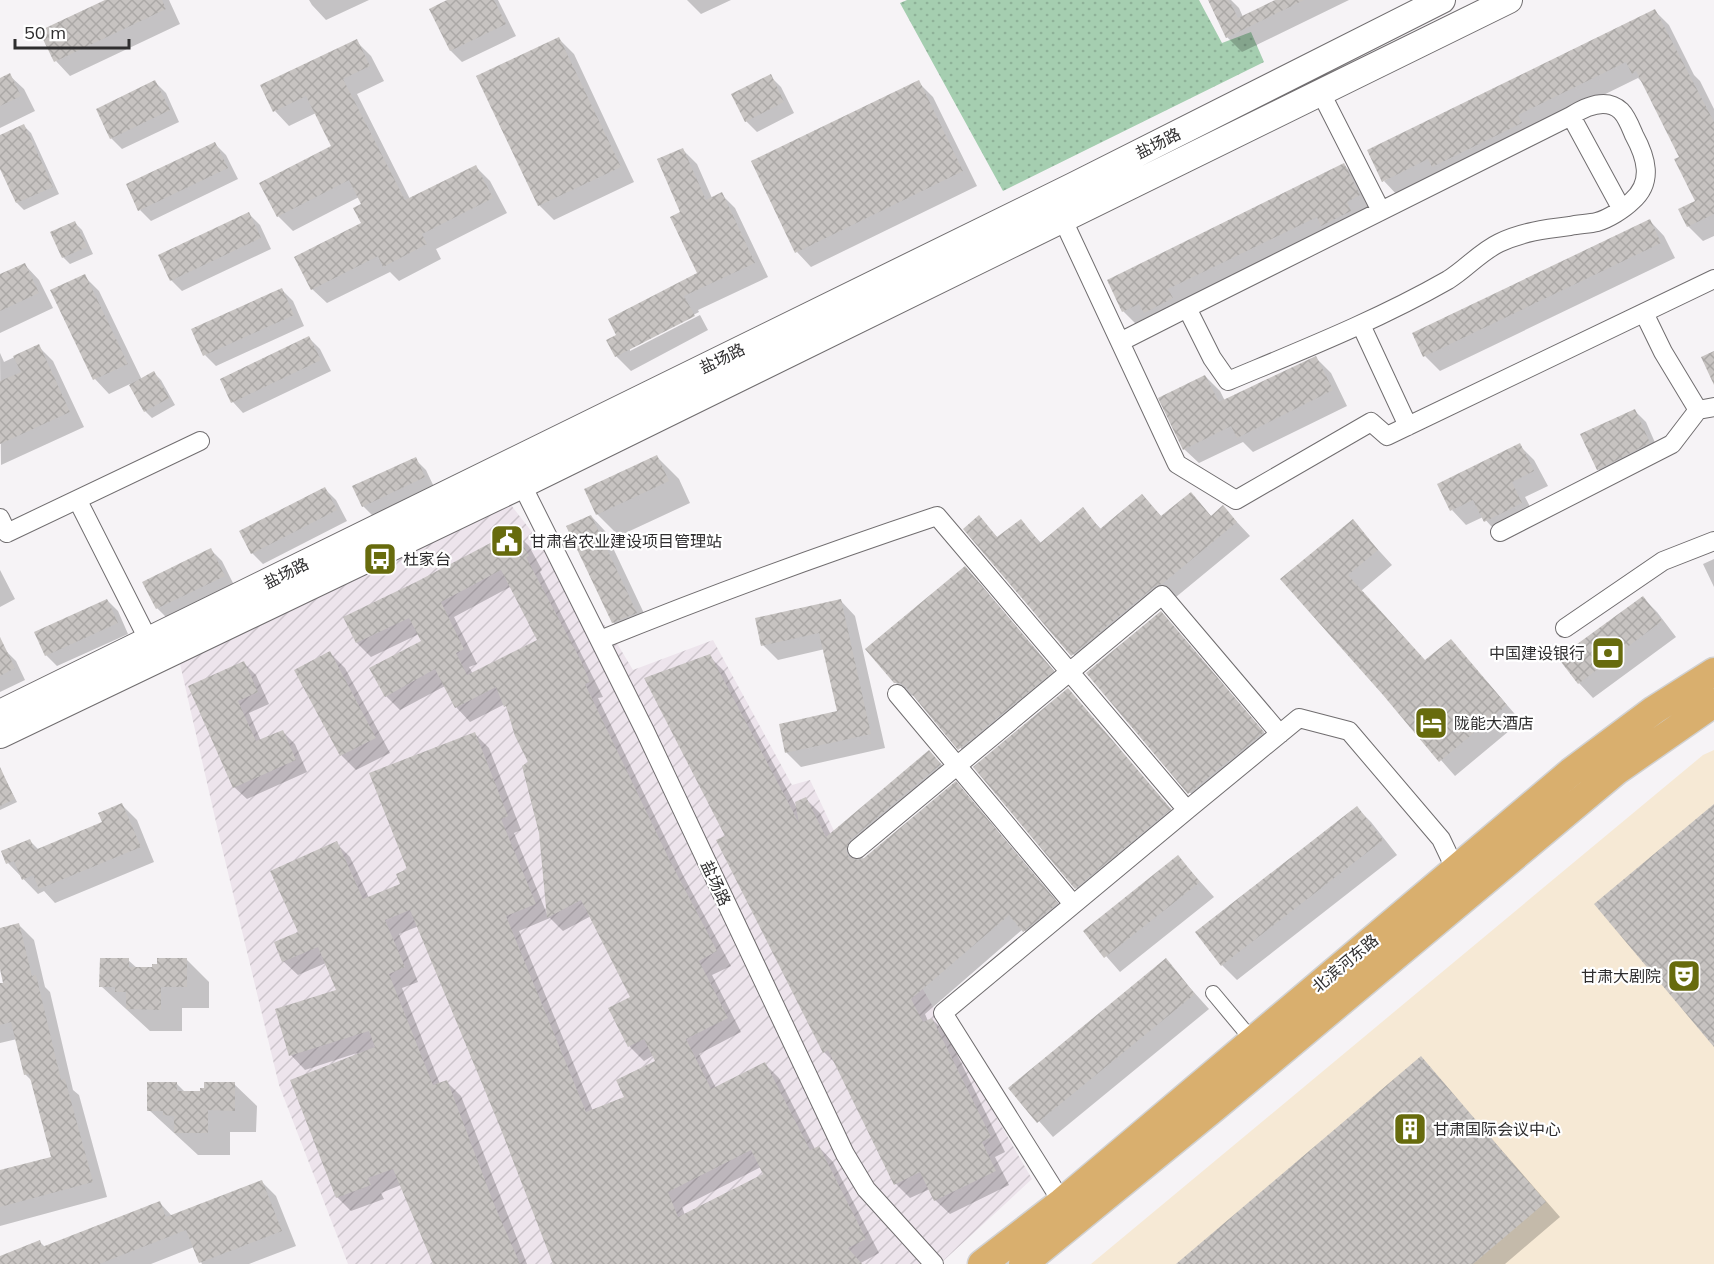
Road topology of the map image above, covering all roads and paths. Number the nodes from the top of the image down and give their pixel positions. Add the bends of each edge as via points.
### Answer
1 (1442, 0) edge
2 (1509, 0) edge
3 (1321, 93) junction
4 (1571, 116) junction
5 (1621, 208) junction
6 (1381, 211) junction
7 (1063, 220) junction
8 (1714, 279) edge
9 (1187, 308) junction
10 (1644, 313) junction
11 (1361, 325) junction
12 (1120, 342) junction
13 (1706, 408) edge
14 (1408, 426) junction
15 (200, 441) dead end
16 (522, 485) junction
17 (78, 501) junction
18 (0, 518) edge
19 (1500, 532) dead end
20 (1714, 541) edge
21 (1566, 628) dead end
22 (600, 640) junction
23 (153, 650) junction
24 (1070, 672) junction
25 (1714, 672) edge
26 (897, 694) dead end
27 (1714, 703) edge
28 (0, 713) edge
29 (1280, 734) junction
30 (0, 735) edge
31 (957, 766) junction
32 (1187, 810) junction
33 (857, 849) dead end
34 (1462, 883) junction
35 (1073, 904) junction
36 (1213, 993) dead end
37 (1253, 1041) junction
38 (1062, 1202) junction
39 (934, 1264) edge
40 (982, 1264) edge
41 (1023, 1264) edge

1 - 23 main road, 盐场路 via 1076,185 519,456
2 - 3 main road, 盐场路
3 - 6 street
3 - 7 main road, 盐场路
4 - 5 street
4 - 5 street via 1594,104 1614,106 1622,112 1647,165 1641,191
4 - 6 street
5 - 11 street via 1598,222 1526,232 1497,244 1450,279
6 - 9 street
7 - 12 street
7 - 16 main road, 盐场路
8 - 10 street
9 - 11 street via 1228,381
9 - 12 street
10 - 13 street via 1663,352
10 - 14 street
11 - 14 street
12 - 14 street via 1177,464 1236,500 1371,422 1387,436
13 - 19 street via 1672,444
15 - 17 street
16 - 22 street, 盐场路
16 - 23 main road, 盐场路
17 - 18 street via 7,533
17 - 23 street
20 - 21 street via 1663,561
22 - 24 street via 721,592 937,516
22 - 39 street, 盐场路 via 844,1154 866,1189
23 - 28 main road, 盐场路
23 - 30 main road, 盐场路
24 - 29 street via 1162,595
24 - 31 street
24 - 32 street
25 - 34 main road, 北滨河东路 via 1654,710 1571,772
26 - 31 street
27 - 34 main road, 北滨河东路
29 - 32 street
29 - 34 street via 1299,718 1349,731 1441,839
31 - 33 street
31 - 35 street
32 - 35 street
34 - 37 main road, 北滨河东路
34 - 41 main road, 北滨河东路 via 1215,1107
35 - 38 street via 943,1013
36 - 37 street
37 - 38 main road, 北滨河东路
38 - 40 main road, 北滨河东路

